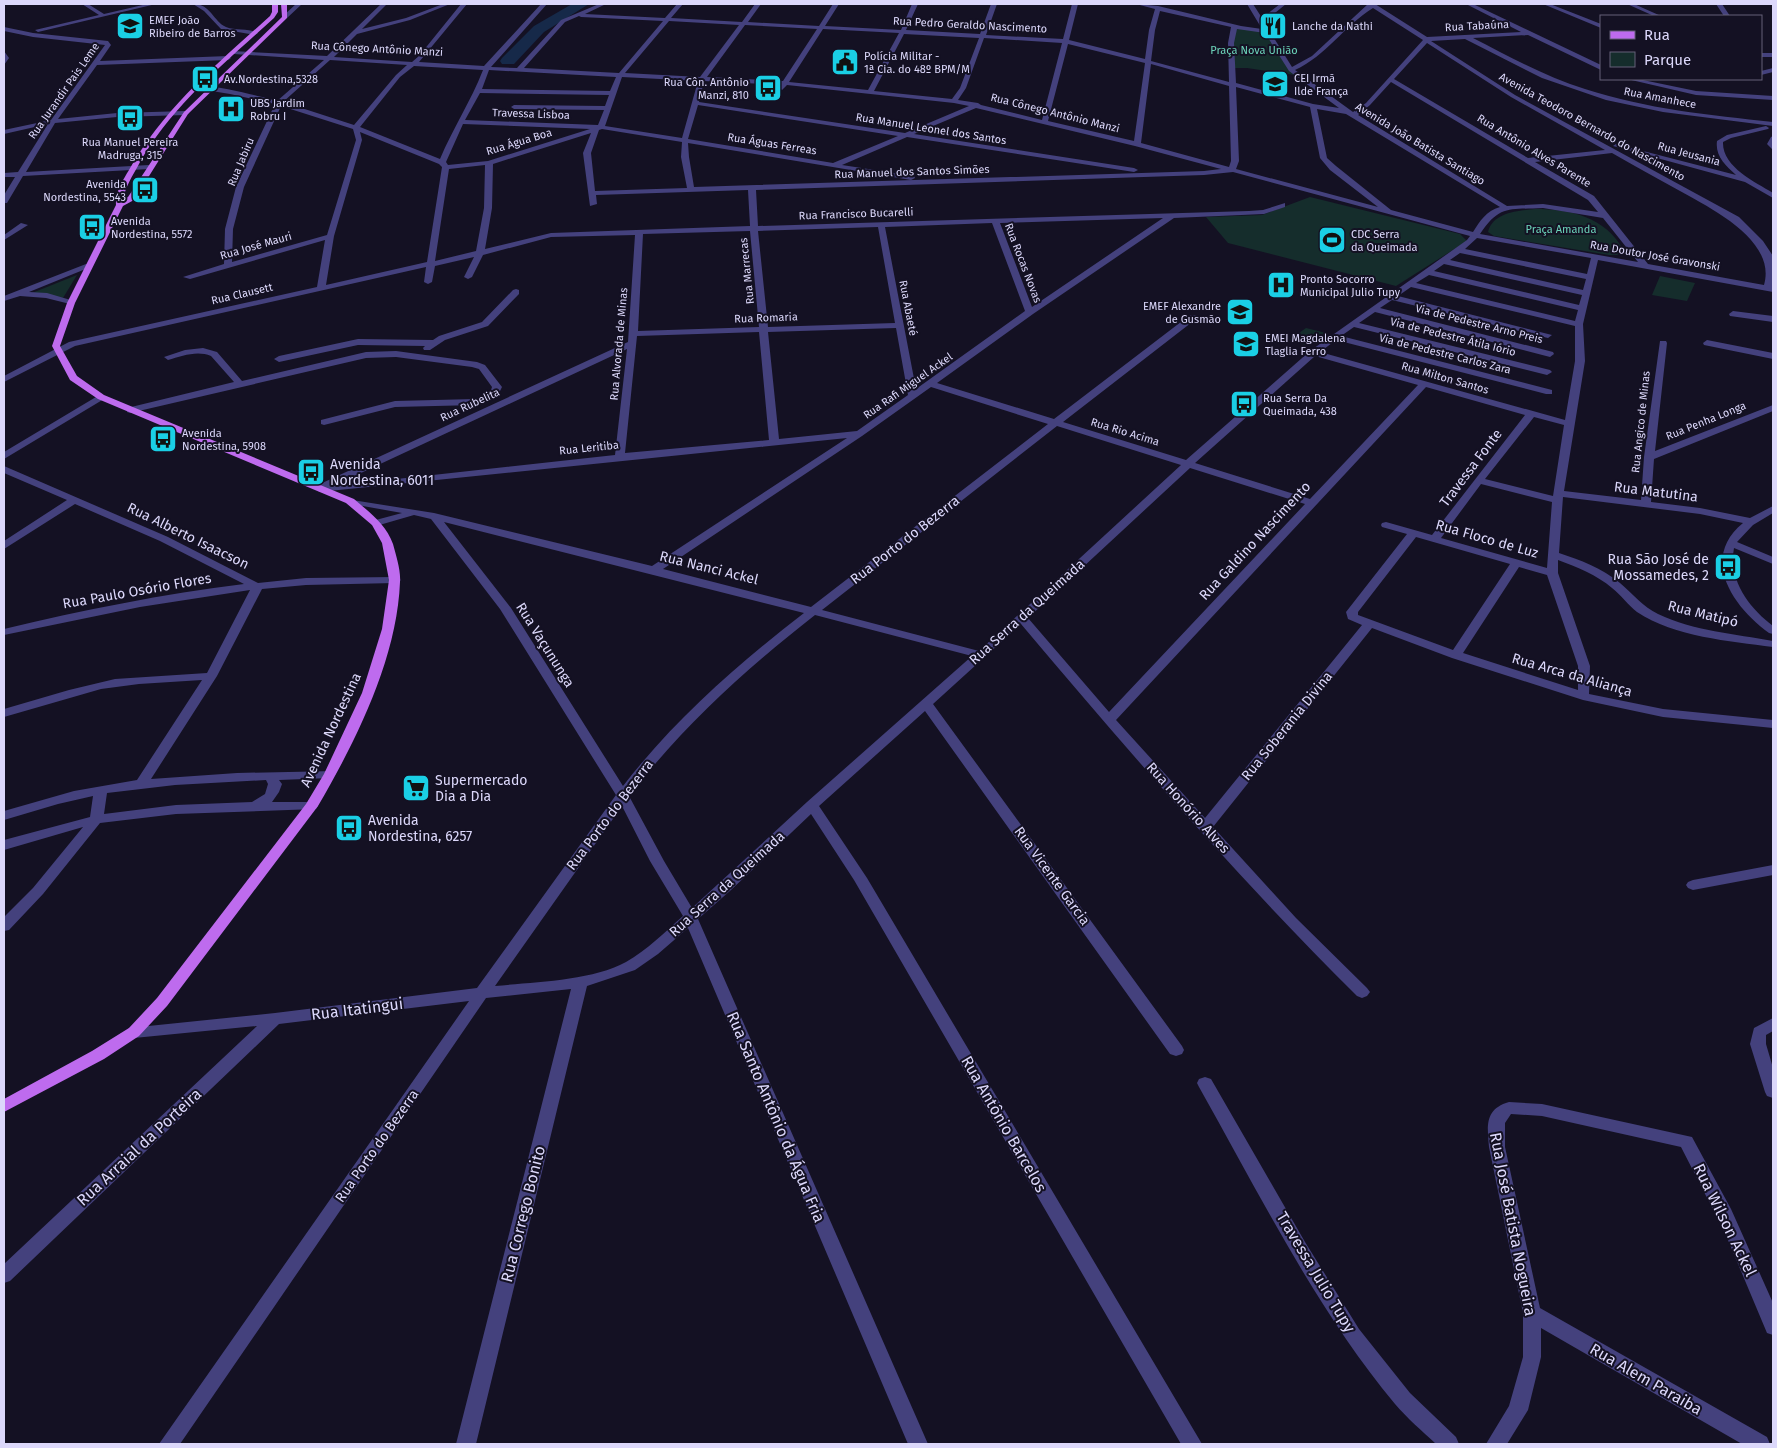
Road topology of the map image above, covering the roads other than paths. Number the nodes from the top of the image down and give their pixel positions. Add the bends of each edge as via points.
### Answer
1 (85, 4) edge
2 (153, 4) edge
3 (196, 4) edge
4 (275, 4) edge
5 (284, 4) edge
6 (299, 4) edge
7 (384, 4) edge
8 (447, 4) edge
9 (464, 4) edge
10 (544, 4) edge
11 (603, 4) edge
12 (680, 4) edge
13 (758, 4) edge
14 (836, 4) edge
15 (915, 4) edge
16 (994, 4) edge
17 (1075, 4) edge
18 (1140, 4) edge
19 (1250, 4) edge
20 (1283, 4) edge
21 (1372, 4) edge
22 (1469, 4) edge
23 (1546, 4) edge
24 (1630, 4) edge
25 (1719, 4) edge
26 (1158, 8) junction
27 (581, 15) junction
28 (1656, 15) edge
29 (1726, 15) edge
30 (104, 16) junction
31 (285, 17) junction
32 (369, 19) junction
33 (667, 19) junction
34 (1260, 22) junction
35 (393, 23) junction
36 (743, 23) junction
37 (263, 26) junction
38 (1600, 26) edge
39 (822, 27) junction
40 (1234, 27) junction
41 (224, 28) junction
42 (4, 29) edge
43 (903, 31) junction
44 (1266, 31) junction
45 (18, 32) junction
46 (255, 33) junction
47 (354, 33) junction
48 (1529, 33) junction
49 (983, 35) junction
50 (1467, 37) junction
51 (1427, 39) junction
52 (1065, 41) junction
53 (234, 52) junction
54 (4, 53) edge
55 (248, 53) junction
56 (228, 58) junction
57 (330, 58) junction
58 (415, 62) junction
59 (1149, 62) junction
60 (4, 63) edge
61 (95, 63) junction
62 (487, 68) junction
63 (1600, 68) edge
64 (519, 70) junction
65 (1291, 70) junction
66 (620, 75) junction
67 (1390, 78) junction
68 (702, 79) junction
69 (1635, 80) edge
70 (1234, 84) junction
71 (783, 85) junction
72 (196, 88) junction
73 (210, 88) junction
74 (478, 91) junction
75 (614, 92) junction
76 (870, 92) junction
77 (1773, 98) edge
78 (954, 101) junction
79 (1370, 101) junction
80 (279, 102) junction
81 (695, 103) junction
82 (1357, 104) dead end
83 (978, 105) junction
84 (1313, 106) junction
85 (514, 107) dead end
86 (609, 108) junction
87 (1350, 111) junction
88 (186, 112) junction
89 (171, 113) junction
90 (54, 120) junction
91 (1045, 121) junction
92 (461, 122) junction
93 (1773, 125) edge
94 (356, 128) junction
95 (598, 128) junction
96 (4, 132) edge
97 (906, 135) junction
98 (1773, 138) edge
99 (685, 141) junction
100 (1597, 142) junction
101 (1137, 144) junction
102 (1773, 148) edge
103 (1614, 151) junction
104 (1529, 160) junction
105 (489, 163) junction
106 (444, 164) junction
107 (834, 165) junction
108 (133, 167) junction
109 (150, 167) junction
110 (1232, 170) junction
111 (22, 173) junction
112 (1164, 174) junction
113 (4, 175) edge
114 (1747, 180) junction
115 (940, 183) junction
116 (752, 188) junction
117 (691, 190) junction
118 (592, 194) junction
119 (1773, 196) edge
120 (4, 201) edge
121 (592, 204) dead end
122 (120, 205) junction
123 (1282, 205) dead end
124 (1506, 208) junction
125 (1392, 214) junction
126 (1171, 216) junction
127 (1607, 216) junction
128 (995, 221) junction
129 (24, 225) dead end
130 (881, 225) junction
131 (754, 229) junction
132 (639, 233) junction
133 (1474, 235) junction
134 (330, 236) junction
135 (4, 238) edge
136 (1458, 250) junction
137 (480, 253) junction
138 (1595, 257) junction
139 (1444, 261) junction
140 (432, 263) junction
141 (228, 265) junction
142 (89, 266) junction
143 (1645, 266) junction
144 (1428, 272) junction
145 (468, 277) dead end
146 (1590, 277) junction
147 (187, 278) dead end
148 (428, 282) dead end
149 (1410, 284) junction
150 (322, 287) junction
151 (1770, 288) edge
152 (516, 292) dead end
153 (1586, 293) junction
154 (17, 294) junction
155 (1391, 297) junction
156 (4, 299) edge
157 (71, 303) junction
158 (1582, 308) junction
159 (1373, 309) junction
160 (1030, 312) junction
161 (1733, 314) dead end
162 (1193, 317) dead end
163 (1773, 319) edge
164 (1352, 324) junction
165 (1579, 324) junction
166 (899, 325) junction
167 (764, 330) junction
168 (1548, 335) dead end
169 (1334, 337) junction
170 (632, 339) junction
171 (433, 343) junction
172 (1663, 343) dead end
173 (1707, 343) dead end
174 (58, 350) junction
175 (1313, 353) junction
176 (1550, 354) dead end
177 (418, 356) junction
178 (1773, 356) edge
179 (168, 357) dead end
180 (279, 360) dead end
181 (1547, 372) dead end
182 (4, 379) edge
183 (240, 384) junction
184 (931, 384) junction
185 (1424, 384) junction
186 (1550, 392) dead end
187 (913, 395) junction
188 (101, 397) junction
189 (1773, 408) edge
190 (130, 410) junction
191 (1531, 414) junction
192 (324, 422) dead end
193 (1054, 423) junction
194 (1570, 424) junction
195 (859, 434) junction
196 (774, 441) junction
197 (4, 456) edge
198 (620, 457) junction
199 (1649, 457) junction
200 (1187, 465) junction
201 (4, 469) edge
202 (1480, 481) junction
203 (322, 489) junction
204 (1558, 497) junction
205 (74, 500) junction
206 (350, 501) junction
207 (1312, 503) junction
208 (1646, 505) junction
209 (1773, 509) edge
210 (431, 516) junction
211 (1750, 521) junction
212 (376, 523) junction
213 (1386, 525) dead end
214 (1413, 534) junction
215 (1434, 540) junction
216 (1731, 543) junction
217 (4, 546) edge
218 (1555, 555) junction
219 (1773, 561) edge
220 (1516, 564) junction
221 (654, 570) junction
222 (1552, 573) junction
223 (395, 580) junction
224 (257, 587) junction
225 (815, 610) junction
226 (1022, 618) junction
227 (1369, 624) junction
228 (1773, 631) edge
229 (4, 632) edge
230 (1773, 644) edge
231 (981, 655) junction
232 (1456, 655) junction
233 (212, 676) junction
234 (1583, 696) junction
235 (926, 703) junction
236 (4, 713) edge
237 (1109, 720) junction
238 (1773, 724) edge
239 (330, 774) junction
240 (270, 776) junction
241 (141, 785) junction
242 (101, 790) junction
243 (623, 796) junction
244 (812, 805) junction
245 (254, 806) junction
246 (311, 806) junction
247 (4, 816) edge
248 (96, 820) junction
249 (1205, 827) junction
250 (4, 845) edge
251 (1773, 870) edge
252 (1694, 885) dead end
253 (691, 918) junction
254 (4, 926) edge
255 (580, 983) junction
256 (484, 992) junction
257 (1362, 992) dead end
258 (275, 1019) junction
259 (1773, 1024) edge
260 (134, 1032) junction
261 (1176, 1050) dead end
262 (1205, 1083) dead end
263 (1773, 1092) edge
264 (4, 1106) edge
265 (1525, 1107) joint
266 (4, 1275) edge
267 (1532, 1313) junction
268 (1773, 1327) edge
269 (169, 1444) edge
270 (466, 1444) edge
271 (918, 1444) edge
272 (1192, 1444) edge
273 (1449, 1444) edge
274 (1496, 1444) edge
275 (1760, 1444) edge

1 - 30 street
2 - 30 street
3 - 41 street
4 - 37 main road via 274,14
5 - 31 main road
6 - 31 street
7 - 32 street, Rua Jabiru
8 - 35 street
9 - 58 street
10 - 62 street
11 - 27 street
12 - 33 street
13 - 36 street
14 - 39 street
15 - 43 street
16 - 49 street
17 - 52 street
18 - 26 street
19 - 34 street, Avenida João Batista Santiago
20 - 34 street
21 - 51 street, Avenida Teodoro Bernardo do Nascimento
21 - 65 street via 1314,57
22 - 48 street
23 - 38 street
24 - 28 street
25 - 29 street
26 - 40 street
26 - 59 street
27 - 33 street, Rua Pedro Geraldo Nascimento
27 - 64 street via 563,21
30 - 45 street
31 - 55 main road
32 - 35 street
32 - 47 street, Rua Jabiru
33 - 36 street, Rua Pedro Geraldo Nascimento
33 - 66 street
34 - 44 street, Avenida João Batista Santiago
35 - 47 street
36 - 39 street, Rua Pedro Geraldo Nascimento
36 - 68 street
37 - 41 street
37 - 46 main road
39 - 43 street, Rua Pedro Geraldo Nascimento
39 - 71 street
40 - 44 street
40 - 70 street via 1231,43
41 - 46 street
42 - 45 street
43 - 49 street, Rua Pedro Geraldo Nascimento
43 - 76 street
44 - 65 street, Avenida João Batista Santiago
45 - 61 street, Rua Jurandir Pais Leme via 107,43
46 - 53 main road
47 - 57 street, Rua Jabiru
48 - 50 street, Rua Tabaúna
48 - 63 street
49 - 52 street, Rua Pedro Geraldo Nascimento
49 - 78 street via 963,88
50 - 51 street, Rua Tabaúna
50 - 93 street, Rua Amanhece via 1555,81 1583,91 1651,108
51 - 67 street
51 - 100 street, Avenida Teodoro Bernardo do Nascimento via 1506,91
52 - 59 street, Rua Pedro Geraldo Nascimento
52 - 91 street
53 - 55 street, Rua Cônego Antônio Manzi
53 - 56 main road
54 - 60 street
55 - 57 street, Rua Cônego Antônio Manzi
55 - 73 main road
56 - 61 street
56 - 72 main road
57 - 58 street, Rua Cônego Antônio Manzi
57 - 80 street, Rua Jabiru
58 - 62 street, Rua Cônego Antônio Manzi
58 - 94 street via 398,76
59 - 70 street, Rua Pedro Geraldo Nascimento
59 - 101 street
61 - 90 street, Rua Jurandir Pais Leme
62 - 64 street, Rua Cônego Antônio Manzi
62 - 74 street
64 - 66 street, Rua Cônego Antônio Manzi
65 - 87 street, Avenida João Batista Santiago
66 - 68 street, Rua Cônego Antônio Manzi
66 - 75 street
67 - 79 street
67 - 104 street, Rua Antônio Alves Parente
68 - 71 street, Rua Cônego Antônio Manzi
68 - 81 street
69 - 77 street via 1696,93
70 - 84 street, Rua Pedro Geraldo Nascimento
70 - 110 street via 1235,161
71 - 76 street, Rua Cônego Antônio Manzi
72 - 73 street
72 - 89 main road
73 - 80 street
73 - 88 main road
74 - 75 street
74 - 92 street
75 - 86 street
76 - 78 street, Rua Cônego Antônio Manzi
78 - 83 street, Rua Cônego Antônio Manzi
79 - 82 street
79 - 87 street via 1364,108
80 - 94 street
80 - 141 street, Rua Jabiru via 240,187 229,229
81 - 97 street, Rua Manuel Leonel dos Santos
81 - 99 street
83 - 91 street, Rua Cônego Antônio Manzi
83 - 97 street
84 - 87 street, Rua Pedro Geraldo Nascimento
84 - 125 street via 1324,158
85 - 86 street
86 - 95 street
87 - 124 street, Avenida João Batista Santiago
88 - 89 street
88 - 109 main road
89 - 90 street
89 - 108 main road
90 - 96 street
90 - 111 street, Rua Jurandir Pais Leme
91 - 101 street, Rua Cônego Antônio Manzi
92 - 95 street, Travessa Lisboa
92 - 106 street
93 - 114 street via 1720,141 1721,154
94 - 106 street
94 - 134 street via 359,140
95 - 99 street, Rua Águas Ferreas
95 - 105 street, Rua Água Boa
95 - 118 street via 587,153
97 - 107 street
97 - 112 street, Rua Manuel Leonel dos Santos
98 - 102 street via 1770,144
99 - 107 street, Rua Águas Ferreas
99 - 117 street
100 - 103 street, Avenida Teodoro Bernardo do Nascimento
100 - 114 street, Rua Jeusania
101 - 110 street, Rua Cônego Antônio Manzi
103 - 104 street
103 - 151 street, Avenida Teodoro Bernardo do Nascimento via 1736,219 1756,236 1770,260 1773,273
104 - 127 street, Rua Antônio Alves Parente via 1590,198
105 - 106 street, Rua Água Boa
105 - 137 street via 488,208
106 - 140 street
107 - 115 street, Rua Águas Ferreas
108 - 109 street
108 - 111 street
108 - 122 main road via 118,198
109 - 122 main road via 131,198
110 - 112 street, Rua Manuel dos Santos Simões
110 - 125 street, Rua Cônego Antônio Manzi
111 - 113 street
111 - 120 street, Rua Jurandir Pais Leme
112 - 115 street, Rua Manuel dos Santos Simões
114 - 119 street
115 - 116 street, Rua Manuel dos Santos Simões
116 - 117 street, Rua Manuel dos Santos Simões
116 - 131 street, Rua Marrecas
117 - 118 street, Rua Manuel dos Santos Simões
118 - 121 street
122 - 142 main road
123 - 126 street, Rua Francisco Bucarelli via 1258,213
124 - 127 street via 1543,206
124 - 133 street via 1485,220
125 - 133 street, Rua Cônego Antônio Manzi
126 - 128 street, Rua Francisco Bucarelli
126 - 160 street, Rua Rafi Miguel Ackel
127 - 143 street, Rua Antônio Alves Parente
128 - 130 street, Rua Francisco Bucarelli
128 - 160 street, Rua Rocas Novas
129 - 135 street
130 - 131 street, Rua Francisco Bucarelli
130 - 166 street, Rua Abaeté
131 - 132 street, Rua Francisco Bucarelli
131 - 167 street, Rua Marrecas
132 - 137 street, Rua Francisco Bucarelli via 552,235
132 - 170 street, Rua Alvorada de Minas
133 - 136 street, Rua Serra da Queimada
133 - 138 street, Rua Doutor José Gravonski
134 - 141 street, Rua José Mauri
134 - 150 street
136 - 139 street, Rua Serra da Queimada
136 - 146 street
137 - 140 street, Rua Francisco Bucarelli
137 - 145 street
138 - 143 street, Rua Doutor José Gravonski
138 - 146 street
139 - 144 street, Rua Serra da Queimada
139 - 153 street
140 - 148 street
140 - 150 street, Rua Clausett
141 - 147 street, Rua José Mauri
142 - 154 street
142 - 157 main road
143 - 151 street, Rua Doutor José Gravonski
144 - 149 street, Rua Serra da Queimada
144 - 158 street
146 - 153 street
149 - 155 street, Rua Serra da Queimada
149 - 165 street
150 - 174 street, Rua Clausett via 72,344
152 - 171 street via 485,324
153 - 158 street
154 - 156 street
154 - 157 street via 47,296
155 - 159 street, Rua Serra da Queimada
155 - 168 street
157 - 174 main road via 58,337
158 - 165 street
159 - 164 street, Rua Serra da Queimada
159 - 176 street, Via de Pedestre Arno Preis
160 - 184 street, Rua Rafi Miguel Ackel
161 - 163 street
162 - 193 street, Rua Porto do Bezerra
164 - 169 street, Rua Serra da Queimada
164 - 181 street, Via de Pedestre Átila Iório
165 - 194 street via 1580,361
166 - 167 street, Rua Romaria
166 - 187 street, Rua Abaeté
167 - 170 street, Rua Romaria
167 - 196 street, Rua Marrecas
169 - 175 street, Rua Serra da Queimada
169 - 186 street, Via de Pedestre Carlos Zara
170 - 198 street, Rua Alvorada de Minas
170 - 203 street, Rua Rubelita
171 - 177 street
171 - 180 street via 358,342
172 - 199 street, Rua Angico de Minas
173 - 178 street
174 - 182 street, Rua Clausett
174 - 188 main road, Avenida Nordestina via 74,378
175 - 185 street, Rua Milton Santos
175 - 200 street, Rua Serra da Queimada
177 - 183 street via 366,355
177 - 192 street via 482,367 497,387 495,392 489,398 476,402 394,404
179 - 183 street via 209,351
183 - 190 street
184 - 187 street, Rua Rafi Miguel Ackel
184 - 193 street, Rua Rio Acima
185 - 191 street, Rua Milton Santos
185 - 207 street, Rua Galdino Nascimento
187 - 195 street, Rua Rafi Miguel Ackel
188 - 190 main road, Avenida Nordestina
188 - 197 street
189 - 199 street, Rua Penha Longa
190 - 203 main road, Avenida Nordestina
191 - 194 street, Rua Milton Santos
191 - 202 street, Travessa Fonte
193 - 200 street, Rua Rio Acima
193 - 225 street, Rua Porto do Bezerra
194 - 204 street
195 - 196 street, Rua Leritiba
195 - 221 street, Rua Rafi Miguel Ackel
196 - 198 street, Rua Leritiba
198 - 203 street, Rua Leritiba
199 - 208 street, Rua Angico de Minas
200 - 207 street, Rua Rio Acima
200 - 226 street, Rua Serra da Queimada
201 - 205 street, Rua Alberto Isaacson
202 - 204 street, Rua Matutina
202 - 215 street, Travessa Fonte
203 - 206 main road, Avenida Nordestina
204 - 208 street, Rua Matutina
204 - 218 street
205 - 217 street
205 - 224 street, Rua Alberto Isaacson via 232,572
206 - 210 street, Rua Nanci Ackel
206 - 212 main road, Avenida Nordestina
207 - 237 street, Rua Galdino Nascimento
208 - 211 street, Rua Matutina
209 - 211 street
210 - 212 street, Rua Nanci Ackel via 400,516
210 - 221 street, Rua Nanci Ackel
210 - 243 street, Rua Vaçununga via 505,608
211 - 216 street
212 - 223 main road, Avenida Nordestina via 386,543
213 - 214 street, Rua Floco de Luz
214 - 215 street, Rua Floco de Luz
214 - 227 street via 1352,612 1352,617
215 - 220 street, Rua Floco de Luz
216 - 219 street
216 - 228 street via 1728,567 1734,592 1745,608
218 - 222 street
218 - 230 street, Rua Matipó via 1614,583 1641,609 1661,620
220 - 222 street, Rua Floco de Luz
220 - 232 street
221 - 225 street, Rua Nanci Ackel
222 - 234 street via 1584,666
223 - 224 street, Rua Paulo Osório Flores
223 - 239 main road, Avenida Nordestina via 388,628 368,693
224 - 229 street, Rua Paulo Osório Flores via 168,598
224 - 233 street, Rua Alberto Isaacson
225 - 231 street, Rua Nanci Ackel
225 - 243 street, Rua Porto do Bezerra via 742,668 707,701
226 - 231 street, Rua Serra da Queimada
226 - 237 street, Rua Honório Alves
227 - 232 street, Rua Arca da Aliança
227 - 249 street, Rua Soberania Divina
231 - 235 street, Rua Serra da Queimada
232 - 234 street, Rua Arca da Aliança
233 - 236 street via 114,683
233 - 241 street, Rua Alberto Isaacson
234 - 238 street, Rua Arca da Aliança via 1663,713
235 - 244 street, Rua Serra da Queimada
235 - 261 street, Rua Vicente Garcia
237 - 249 street, Rua Honório Alves
239 - 240 street
239 - 246 main road, Avenida Nordestina
240 - 241 street
240 - 245 street via 275,784 274,790 270,797
241 - 242 street
242 - 247 street
242 - 248 street
243 - 253 street, Rua Santo Antônio da Água Fria
243 - 256 street, Rua Porto do Bezerra
244 - 253 street, Rua Serra da Queimada
244 - 272 street, Rua Antônio Barcelos via 860,878
245 - 246 street
245 - 248 street via 156,811
246 - 260 main road, Avenida Nordestina via 162,1002
248 - 250 street
248 - 254 street via 38,891
249 - 257 street, Rua Honório Alves via 1291,922
251 - 252 street
253 - 255 street, Rua Serra da Queimada via 630,966
253 - 271 street, Rua Santo Antônio da Água Fria
255 - 256 street, Rua Itatingui
255 - 270 street, Rua Corrego Bonito
256 - 258 street, Rua Itatingui
256 - 269 street, Rua Porto do Bezerra
258 - 260 street, Rua Itatingui
258 - 266 street, Rua Arraial da Porteira
259 - 263 street via 1759,1032 1758,1044
260 - 264 main road, Avenida Nordestina via 98,1056
262 - 273 street, Travessa Julio Tupy via 1353,1335 1403,1399
265 - 267 street, Rua José Batista Nogueira via 1505,1109 1497,1116 1494,1126
265 - 268 street, Rua Wilson Ackel via 1686,1142 1730,1226
267 - 274 street, Rua José Batista Nogueira via 1532,1357 1518,1410
267 - 275 street, Rua Alem Paraiba

